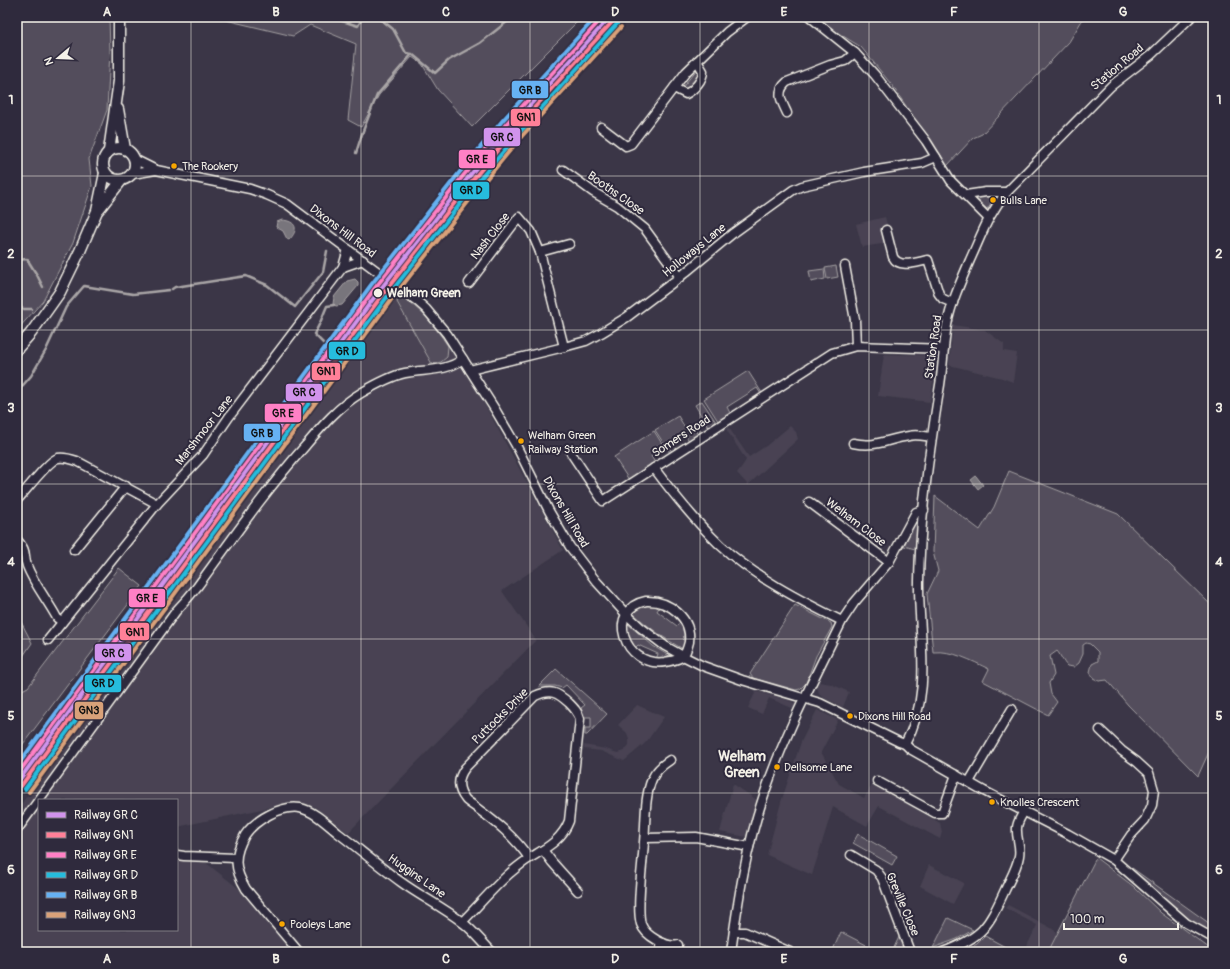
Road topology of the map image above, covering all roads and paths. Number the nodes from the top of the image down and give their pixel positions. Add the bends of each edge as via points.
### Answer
1 (119, 17) edge
2 (747, 17) edge
3 (810, 17) edge
4 (1191, 17) edge
5 (856, 53) junction
6 (697, 61) junction
7 (674, 88) junction
8 (116, 100) junction
9 (787, 113) dead end
10 (601, 127) dead end
11 (125, 149) junction
12 (109, 151) junction
13 (936, 157) junction
14 (134, 158) junction
15 (156, 170) junction
16 (563, 170) dead end
17 (105, 173) junction
18 (132, 174) junction
19 (121, 180) junction
20 (1007, 192) junction
21 (966, 195) junction
22 (97, 211) junction
23 (988, 218) junction
24 (886, 230) dead end
25 (569, 244) dead end
26 (348, 249) junction
27 (540, 252) junction
28 (366, 262) junction
29 (845, 266) dead end
30 (343, 267) junction
31 (680, 277) junction
32 (469, 283) dead end
33 (953, 303) junction
34 (856, 346) junction
35 (564, 347) junction
36 (17, 349) edge
37 (944, 349) junction
38 (463, 359) junction
39 (470, 370) junction
40 (931, 437) junction
41 (853, 443) dead end
42 (572, 453) dead end
43 (654, 468) junction
44 (126, 486) junction
45 (17, 500) edge
46 (809, 502) dead end
47 (157, 504) junction
48 (924, 510) junction
49 (17, 540) edge
50 (74, 550) dead end
51 (889, 562) junction
52 (626, 614) junction
53 (842, 621) junction
54 (62, 622) junction
55 (48, 640) dead end
56 (683, 656) junction
57 (804, 698) junction
58 (1012, 709) dead end
59 (1100, 730) dead end
60 (905, 744) junction
61 (670, 760) dead end
62 (956, 775) junction
63 (877, 781) dead end
64 (969, 782) junction
65 (40, 799) edge
66 (38, 801) edge
67 (1024, 812) junction
68 (17, 830) edge
69 (644, 838) junction
70 (749, 847) junction
71 (544, 850) junction
72 (178, 855) edge
73 (851, 855) dead end
74 (236, 858) junction
75 (529, 858) junction
76 (1114, 860) junction
77 (578, 891) dead end
78 (462, 922) junction
79 (734, 932) junction
80 (1213, 938) edge
81 (663, 943) junction
82 (678, 945) dead end
83 (299, 952) edge
84 (492, 952) edge
85 (659, 952) edge
86 (731, 952) edge
87 (790, 952) edge
88 (910, 952) edge
89 (943, 952) edge

1 - 8 main road via 119,81
2 - 6 street via 726,32
3 - 5 street
4 - 20 street, Station Road via 1151,55 1111,86
5 - 9 street via 845,61 787,82 780,90 780,98
5 - 13 street via 926,140
6 - 7 street
6 - 7 street via 703,76 694,88 686,94
7 - 10 street via 631,144 626,146
8 - 11 main road
8 - 12 main road
11 - 12 main road
11 - 14 main road
12 - 17 main road via 103,161
13 - 21 street via 951,181
13 - 31 street, Holloways Lane via 922,163 864,172 793,190 732,234
14 - 15 street, Dixons Hill Road
14 - 18 main road
15 - 18 street, Dixons Hill Road
15 - 26 street, Dixons Hill Road via 250,189 267,195 287,204
16 - 31 street, Booths Close via 617,206 645,229
17 - 19 main road via 110,178
17 - 22 main road
18 - 19 main road
19 - 22 main road
20 - 21 street
20 - 23 street, Station Road
21 - 23 street
22 - 36 main road via 60,292
23 - 33 street, Station Road
24 - 33 street via 895,261 908,264 928,260 939,294 943,299
25 - 27 street
26 - 28 street, Dixons Hill Road
26 - 30 street, Marshmoor Lane
27 - 32 street, Nash Close via 531,231 519,216
27 - 35 street, Nash Close
28 - 30 street
28 - 38 street, Dixons Hill Road via 426,309 447,334
29 - 34 street
30 - 47 street, Marshmoor Lane via 203,455
31 - 35 street, Holloways Lane via 615,325 586,341
33 - 37 street, Station Road
34 - 37 street, Somers Road
34 - 43 street, Somers Road via 832,353 820,360
35 - 39 street, Holloways Lane
37 - 40 street, Station Road
38 - 39 street, Dixons Hill Road
38 - 65 street via 447,368 403,373 376,385 341,407 322,426 278,477 197,587 176,611
39 - 52 street, Dixons Hill Road via 517,447 564,538 596,581
40 - 41 street via 911,435 873,445
40 - 48 street, Station Road
42 - 43 street via 603,501
43 - 53 street, Somers Road via 680,502 737,559 777,587
44 - 45 street via 77,461 57,458
44 - 47 street
44 - 50 street
46 - 51 street, Welham Close
47 - 54 street, Marshmoor Lane
48 - 51 street via 916,512
48 - 60 street, Station Road via 919,582 923,679 914,722
49 - 54 street via 26,553 26,564
51 - 53 street
52 - 56 street, Dixons Hill Road via 652,637
52 - 56 street via 623,622 624,637 639,657 658,663
52 - 56 street via 635,605 646,601 670,607 685,622 688,630 688,646
53 - 57 street
54 - 55 street, Marshmoor Lane
56 - 57 street, Dixons Hill Road via 742,680
57 - 60 street, Dixons Hill Road via 820,703
57 - 70 street via 770,778
58 - 64 street
59 - 76 street via 1149,773 1154,790 1152,804 1145,820
60 - 62 street, Dixons Hill Road
61 - 69 street via 659,768 650,785
62 - 63 street via 942,813 935,813
62 - 64 street, Dixons Hill Road
64 - 67 street, Dixons Hill Road
66 - 68 street
67 - 76 street, Dixons Hill Road
67 - 89 street via 1017,828 1019,849 1016,866 994,915 973,938
69 - 70 street via 696,837
69 - 81 street via 640,919 645,932
70 - 79 street
71 - 75 street, Puttocks Drive
71 - 75 street, Puttocks Drive via 561,835 569,821 580,724 574,708 561,696 549,692 535,696 465,768 459,781 461,794 466,800 506,831
71 - 77 street
72 - 74 street
73 - 88 street, Greville Close via 876,870 882,878
74 - 78 street, Huggins Lane via 246,834 260,819 284,810 308,810 401,882
74 - 83 street via 239,877 246,889
75 - 78 street, Puttocks Drive via 509,874
76 - 80 street, Dixons Hill Road via 1181,918
78 - 84 street, Huggins Lane
79 - 86 street
79 - 87 street via 745,932
81 - 82 street
81 - 85 street

